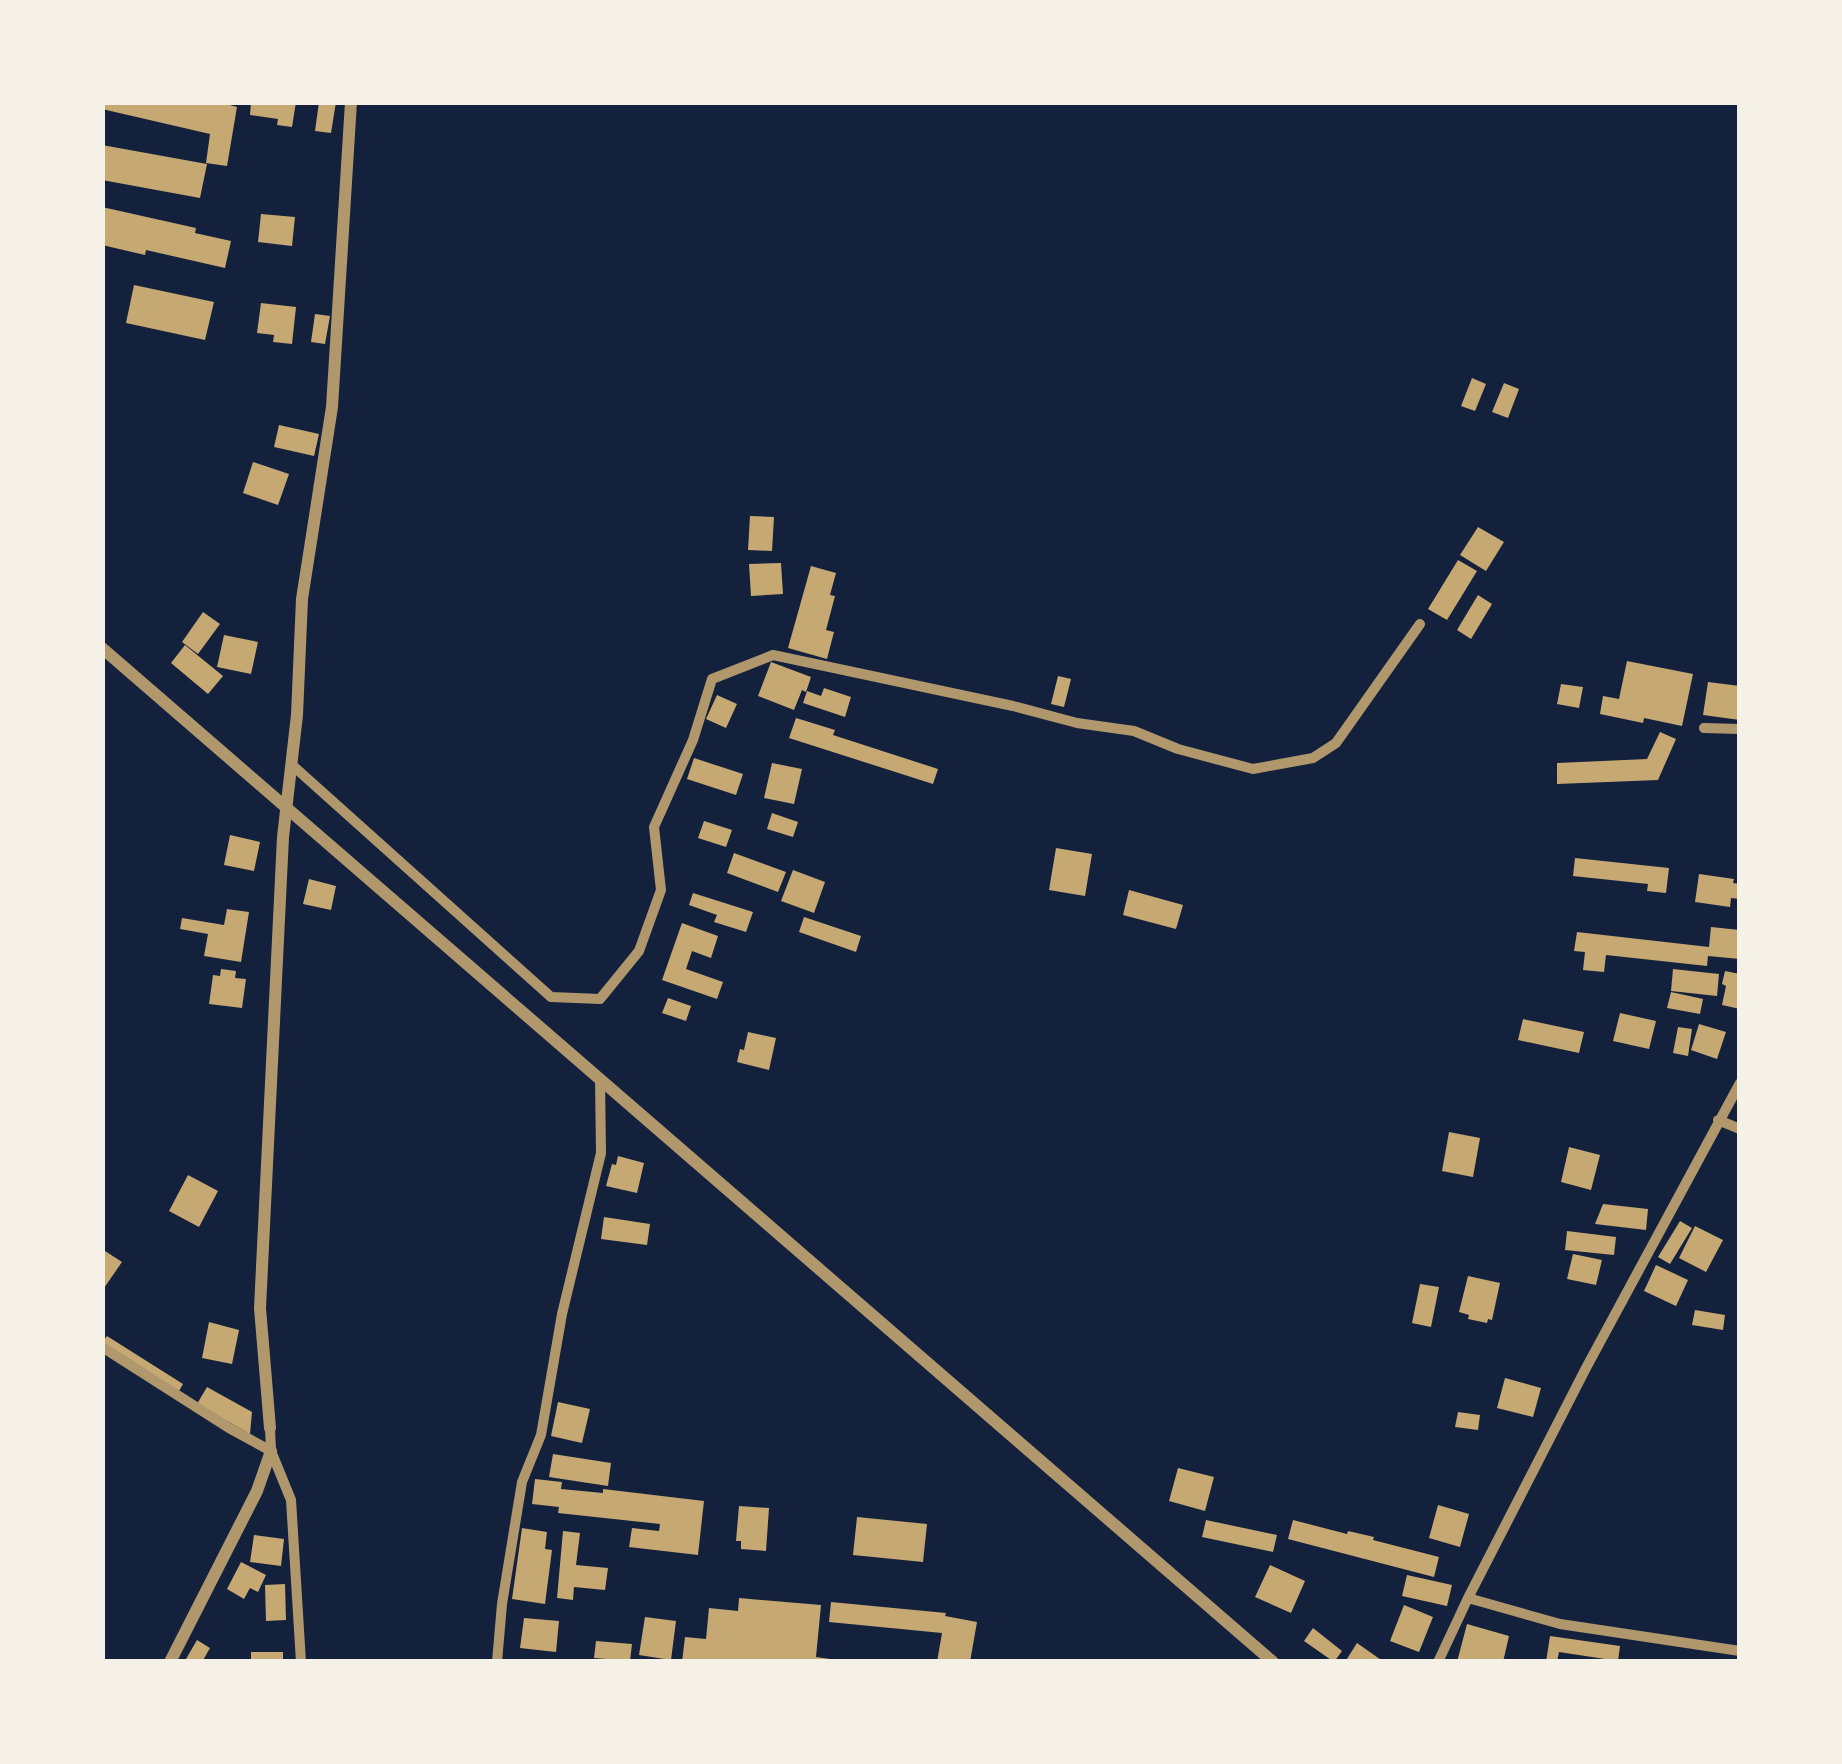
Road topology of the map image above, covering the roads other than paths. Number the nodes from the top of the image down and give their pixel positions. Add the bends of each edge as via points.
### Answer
1 (351, 102) edge
2 (1420, 624) dead end
3 (102, 648) edge
4 (1704, 728) dead end
5 (1740, 729) edge
6 (291, 764) junction
7 (287, 806) junction
8 (600, 1079) junction
9 (1740, 1083) edge
10 (1718, 1120) junction
11 (1740, 1129) edge
12 (102, 1347) edge
13 (270, 1428) joint
14 (270, 1451) junction
15 (1468, 1598) junction
16 (1740, 1651) edge
17 (170, 1662) edge
18 (301, 1662) edge
19 (496, 1662) edge
20 (1273, 1662) edge
21 (1438, 1662) edge

1 - 6 street via 332,408 302,600
2 - 6 street via 1336,743 1313,758 1254,769 1134,731 773,655 712,679 654,827 661,890 639,951 600,998 551,996
3 - 7 street
4 - 5 street
6 - 7 street
7 - 8 street
7 - 13 street via 260,1308
8 - 19 street via 601,1153 541,1434 522,1482
8 - 20 street
9 - 10 street
10 - 11 street
10 - 15 street
12 - 14 street
13 - 14 street
14 - 17 street via 257,1492
14 - 18 street via 291,1500
15 - 16 street via 1560,1624
15 - 21 street

